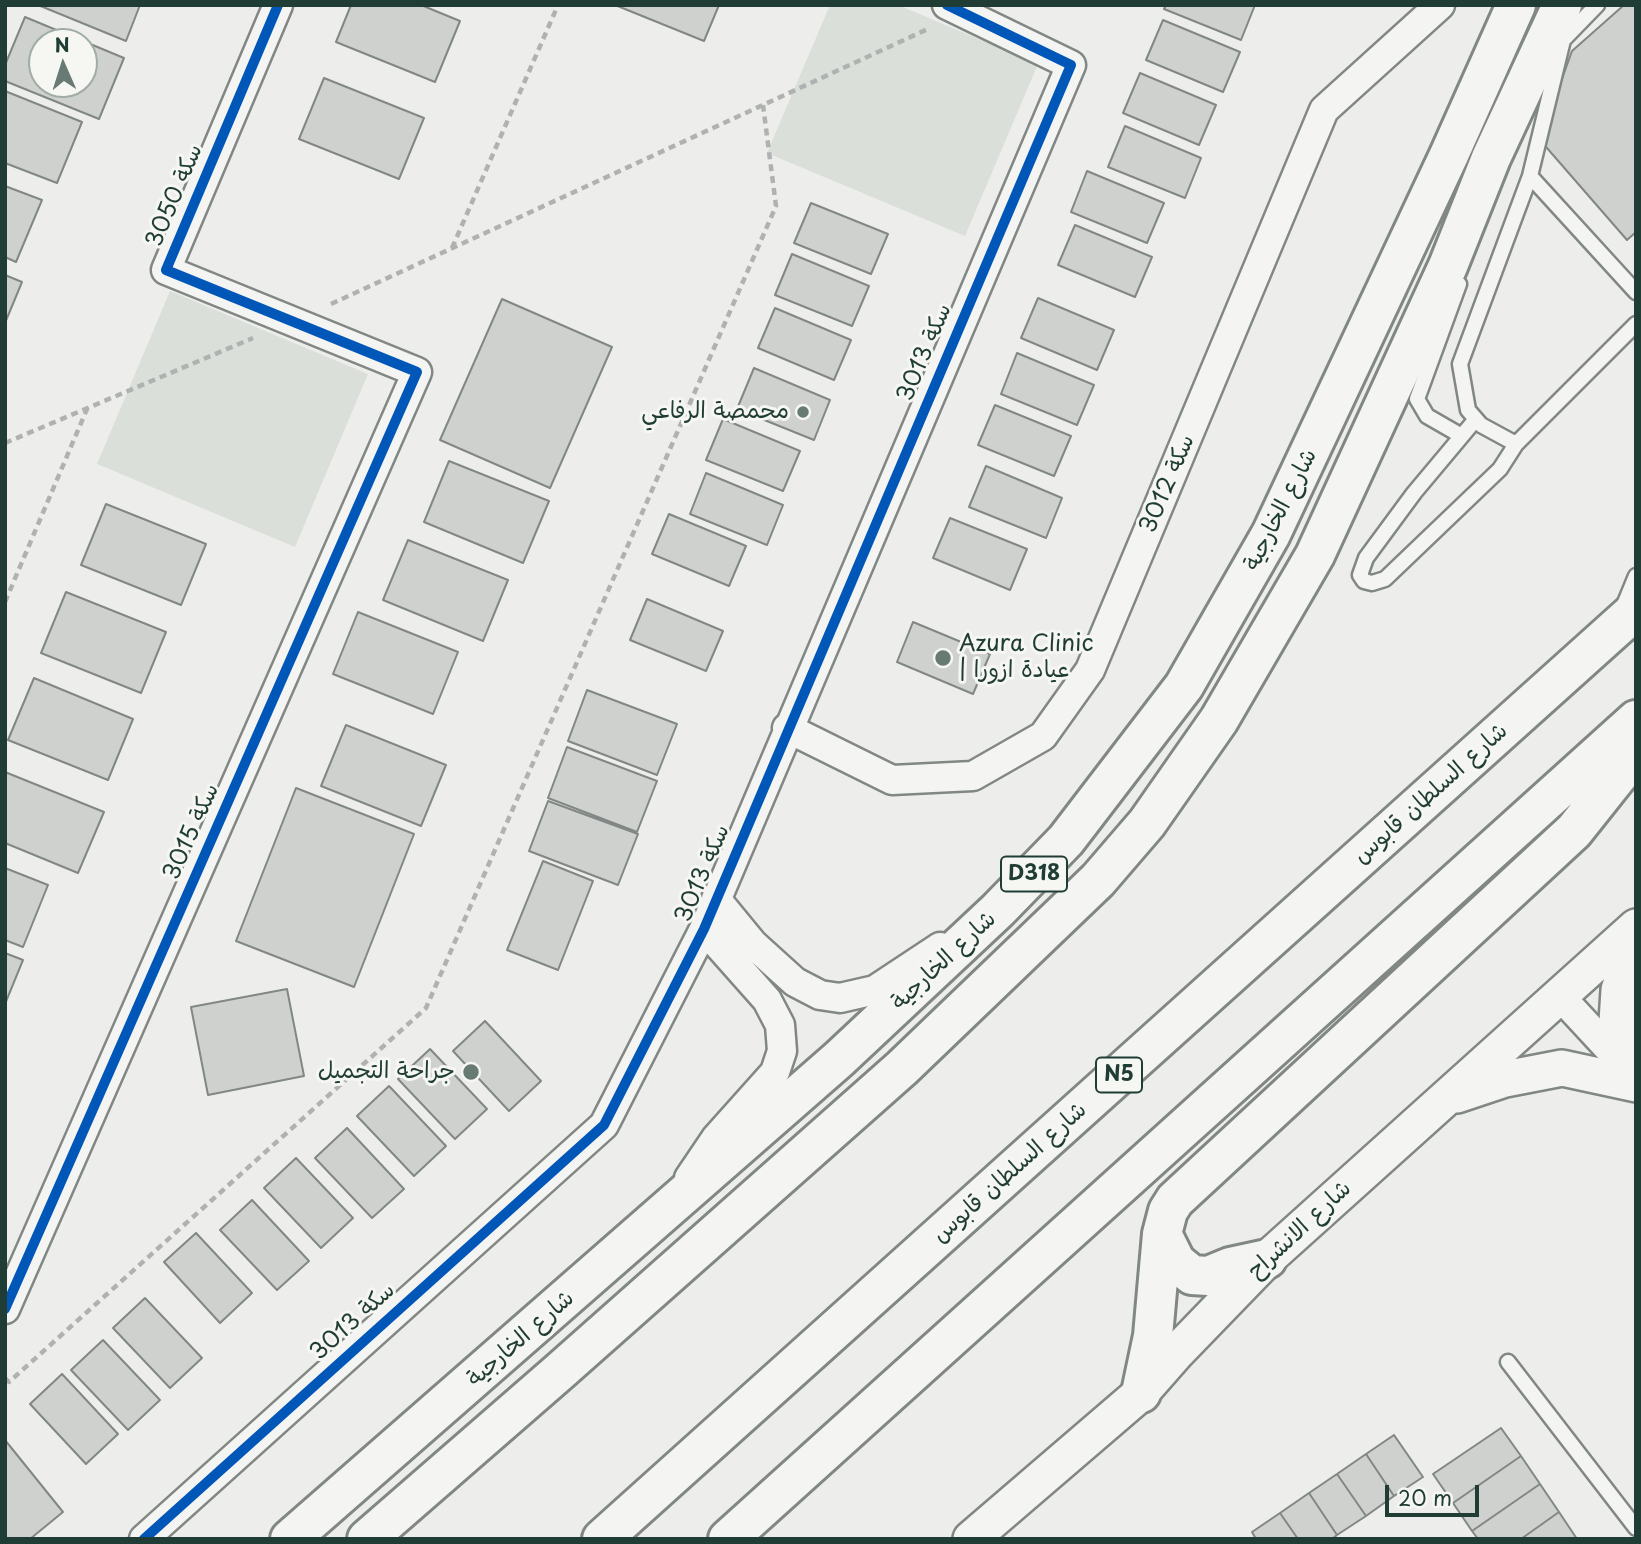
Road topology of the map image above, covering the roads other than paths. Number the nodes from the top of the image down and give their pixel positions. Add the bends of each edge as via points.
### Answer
1 (278, 5) edge
2 (1440, 5) edge
3 (1516, 5) edge
4 (1562, 5) edge
5 (1597, 5) edge
6 (955, 9) edge
7 (1491, 158) junction
8 (1530, 176) junction
9 (1480, 225) dead end
10 (1463, 273) dead end
11 (1636, 292) edge
12 (1636, 324) edge
13 (417, 372) joint
14 (1476, 419) junction
15 (1460, 436) junction
16 (1516, 444) junction
17 (1636, 576) edge
18 (1624, 621) edge
19 (1636, 720) edge
20 (787, 729) junction
21 (1636, 753) edge
22 (716, 899) junction
23 (999, 910) junction
24 (1636, 927) edge
25 (704, 929) junction
26 (1636, 940) edge
27 (1559, 995) junction
28 (1635, 1082) edge
29 (1444, 1099) junction
30 (667, 1211) junction
31 (1162, 1234) junction
32 (1267, 1259) junction
33 (5, 1309) edge
34 (1508, 1362) dead end
35 (1141, 1393) junction
36 (1636, 1528) edge
37 (144, 1539) edge
38 (290, 1539) edge
39 (367, 1539) edge
40 (602, 1539) edge
41 (728, 1539) edge
42 (971, 1539) edge

1 - 13 street, سكة 3050 via 166,270
2 - 20 street, سكة 3012 via 1324,110 1090,670 1043,736 973,776 892,780
3 - 23 main road, شارع الخارجية / D318 via 1319,435 1228,611 1184,685 1074,830
4 - 7 main road, شارع الخارجية / D318
5 - 8 lane via 1563,40
6 - 20 street, سكة 3013 via 1071,65
7 - 9 lane via 1488,202
7 - 39 main road, شارع الخارجية / D318 via 1448,266 1315,555 1219,720 1147,823 1090,888 902,1068
8 - 11 lane
8 - 14 lane via 1460,364 1468,410
10 - 15 lane via 1417,399 1427,416
12 - 16 lane
13 - 33 street, سكة 3015
14 - 15 lane
14 - 16 lane
15 - 16 lane via 1366,558 1360,575 1364,581 1385,579 1500,469
17 - 18 lane
18 - 40 main road, شارع السلطان قابوس / N5
19 - 41 main road
20 - 22 street, سكة 3013
21 - 31 main road via 1574,831 1175,1200
22 - 23 street via 795,982 820,995 840,998 875,989
22 - 25 street, سكة 3013
23 - 30 main road, شارع الخارجية / D318
24 - 27 street, شارع الانشراح
25 - 30 street via 767,1000 780,1024 782,1051 775,1072 716,1138
25 - 37 street, سكة 3013 via 604,1125
26 - 28 street via 1619,989 1617,1022
27 - 28 street
27 - 29 street, شارع الانشراح
28 - 29 street via 1562,1068 1505,1079
29 - 32 street, شارع الانشراح
30 - 38 main road, شارع الخارجية / D318
31 - 32 main road via 1176,1262 1192,1275 1208,1276 1230,1266
31 - 35 main road via 1153,1336
32 - 35 street, شارع الانشراح
34 - 36 lane
35 - 42 street, شارع الانشراح

